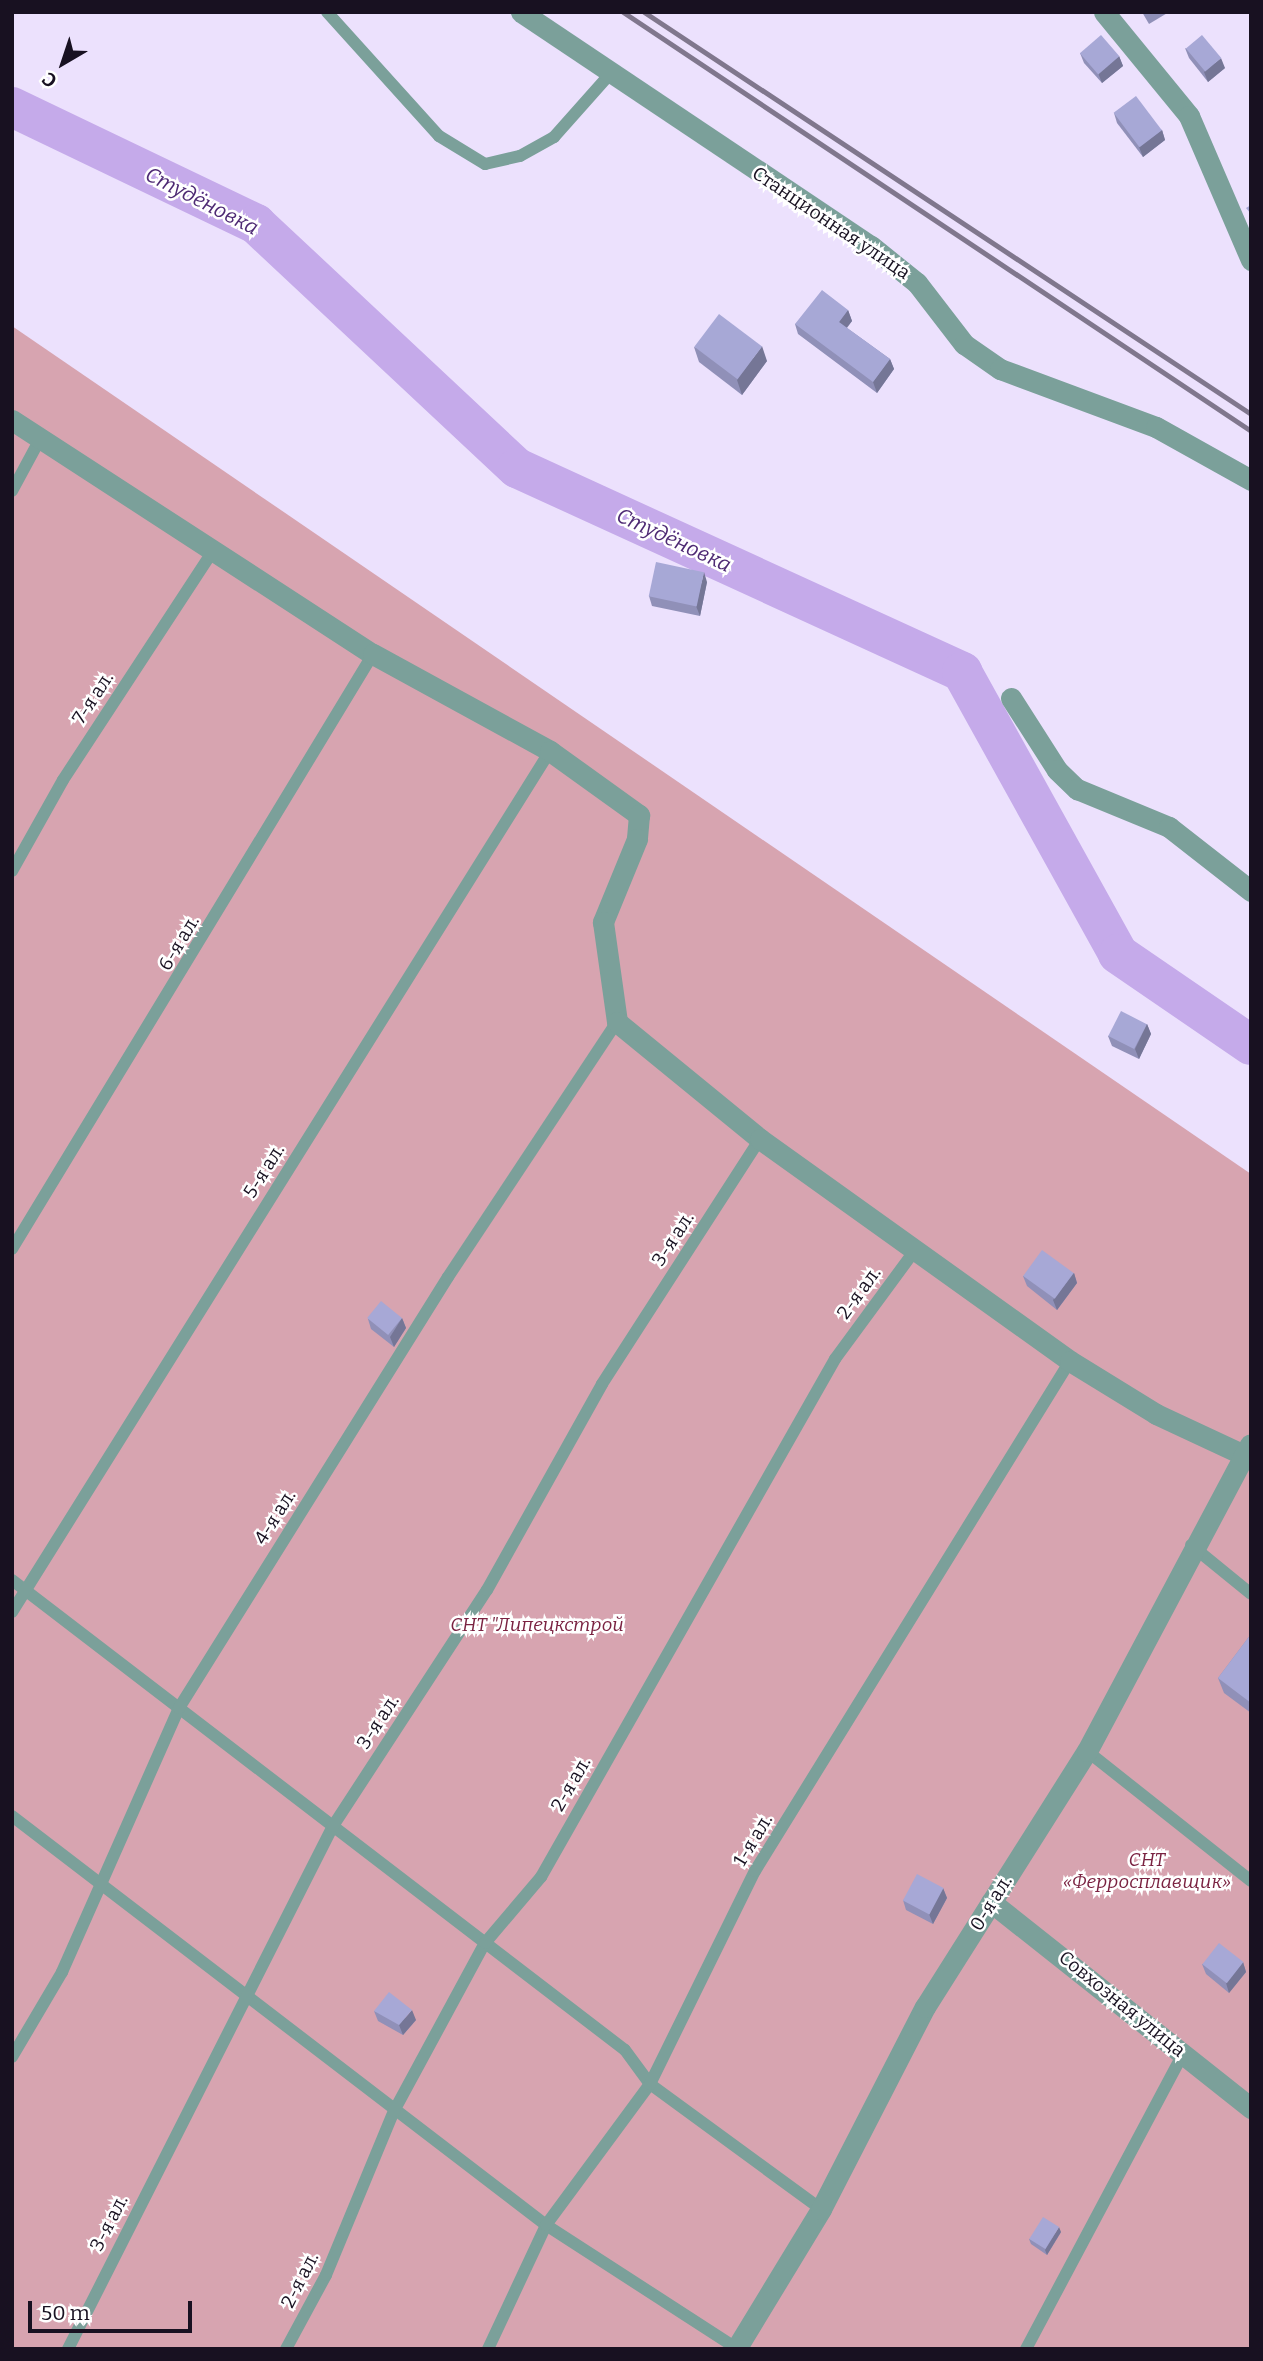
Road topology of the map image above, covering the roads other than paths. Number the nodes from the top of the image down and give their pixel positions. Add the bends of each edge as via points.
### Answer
1 (327, 12) edge
2 (521, 12) edge
3 (1104, 12) edge
4 (609, 75) junction
5 (1251, 260) edge
6 (12, 420) edge
7 (40, 439) junction
8 (1251, 481) edge
9 (12, 491) edge
10 (213, 551) junction
11 (373, 654) junction
12 (1011, 698) dead end
13 (550, 751) junction
14 (12, 871) edge
15 (1251, 891) edge
16 (617, 1022) junction
17 (760, 1139) junction
18 (12, 1249) edge
19 (915, 1250) junction
20 (1070, 1361) junction
21 (1247, 1449) edge
22 (1191, 1545) junction
23 (12, 1580) edge
24 (24, 1590) junction
25 (1251, 1594) edge
26 (12, 1612) edge
27 (179, 1708) junction
28 (1087, 1751) junction
29 (12, 1816) edge
30 (333, 1826) junction
31 (1251, 1881) edge
32 (100, 1885) junction
33 (991, 1902) junction
34 (485, 1942) junction
35 (244, 1998) junction
36 (1183, 2054) junction
37 (12, 2057) edge
38 (650, 2084) junction
39 (1251, 2108) edge
40 (394, 2111) junction
41 (821, 2209) junction
42 (546, 2225) junction
43 (736, 2348) edge
44 (68, 2349) edge
45 (286, 2349) edge
46 (488, 2349) edge
47 (1026, 2349) edge

1 - 4 lane via 439,136 485,164 520,156 554,137
2 - 4 street, Станционная улица
3 - 5 street via 1189,116
4 - 8 street, Станционная улица via 871,246 917,282 964,344 1000,369 1156,427
6 - 7 street
7 - 9 lane
7 - 10 street
10 - 11 street
10 - 14 lane, 7-я ал. via 63,780
11 - 13 street
11 - 18 lane, 6-я ал.
12 - 15 street via 1057,770 1077,789 1169,827
13 - 16 street via 639,815 637,839 603,922
13 - 24 lane, 5-я ал.
16 - 17 street
16 - 27 lane, 4-я ал. via 447,1276
17 - 19 street
17 - 30 lane, 3-я ал. via 602,1384 487,1590
19 - 20 street
19 - 34 lane, 2-я ал. via 835,1359 541,1877
20 - 21 street via 1156,1414
20 - 38 lane, 1-я ал. via 755,1871
21 - 22 street, 0-я ал.
22 - 25 lane
22 - 28 street, 0-я ал.
23 - 24 lane
24 - 26 lane, 5-я ал.
24 - 27 lane
27 - 30 lane
27 - 32 lane, 4-я ал.
28 - 31 lane
28 - 33 street, 0-я ал.
29 - 32 lane
30 - 34 lane
30 - 35 lane, 3-я ал.
32 - 35 lane
32 - 37 lane, 4-я ал. via 62,1972
33 - 36 street, Совхозная улица
33 - 41 street, 0-я ал. via 925,2007
34 - 38 lane via 625,2050
34 - 40 lane, 2-я ал.
35 - 40 lane
35 - 44 lane, 3-я ал.
36 - 39 street, Совхозная улица
36 - 47 lane
38 - 41 lane
38 - 42 lane, 1-я ал.
40 - 42 lane
40 - 45 lane, 2-я ал. via 326,2275
41 - 43 street, 0-я ал.
42 - 43 lane
42 - 46 lane, 1-я ал.

